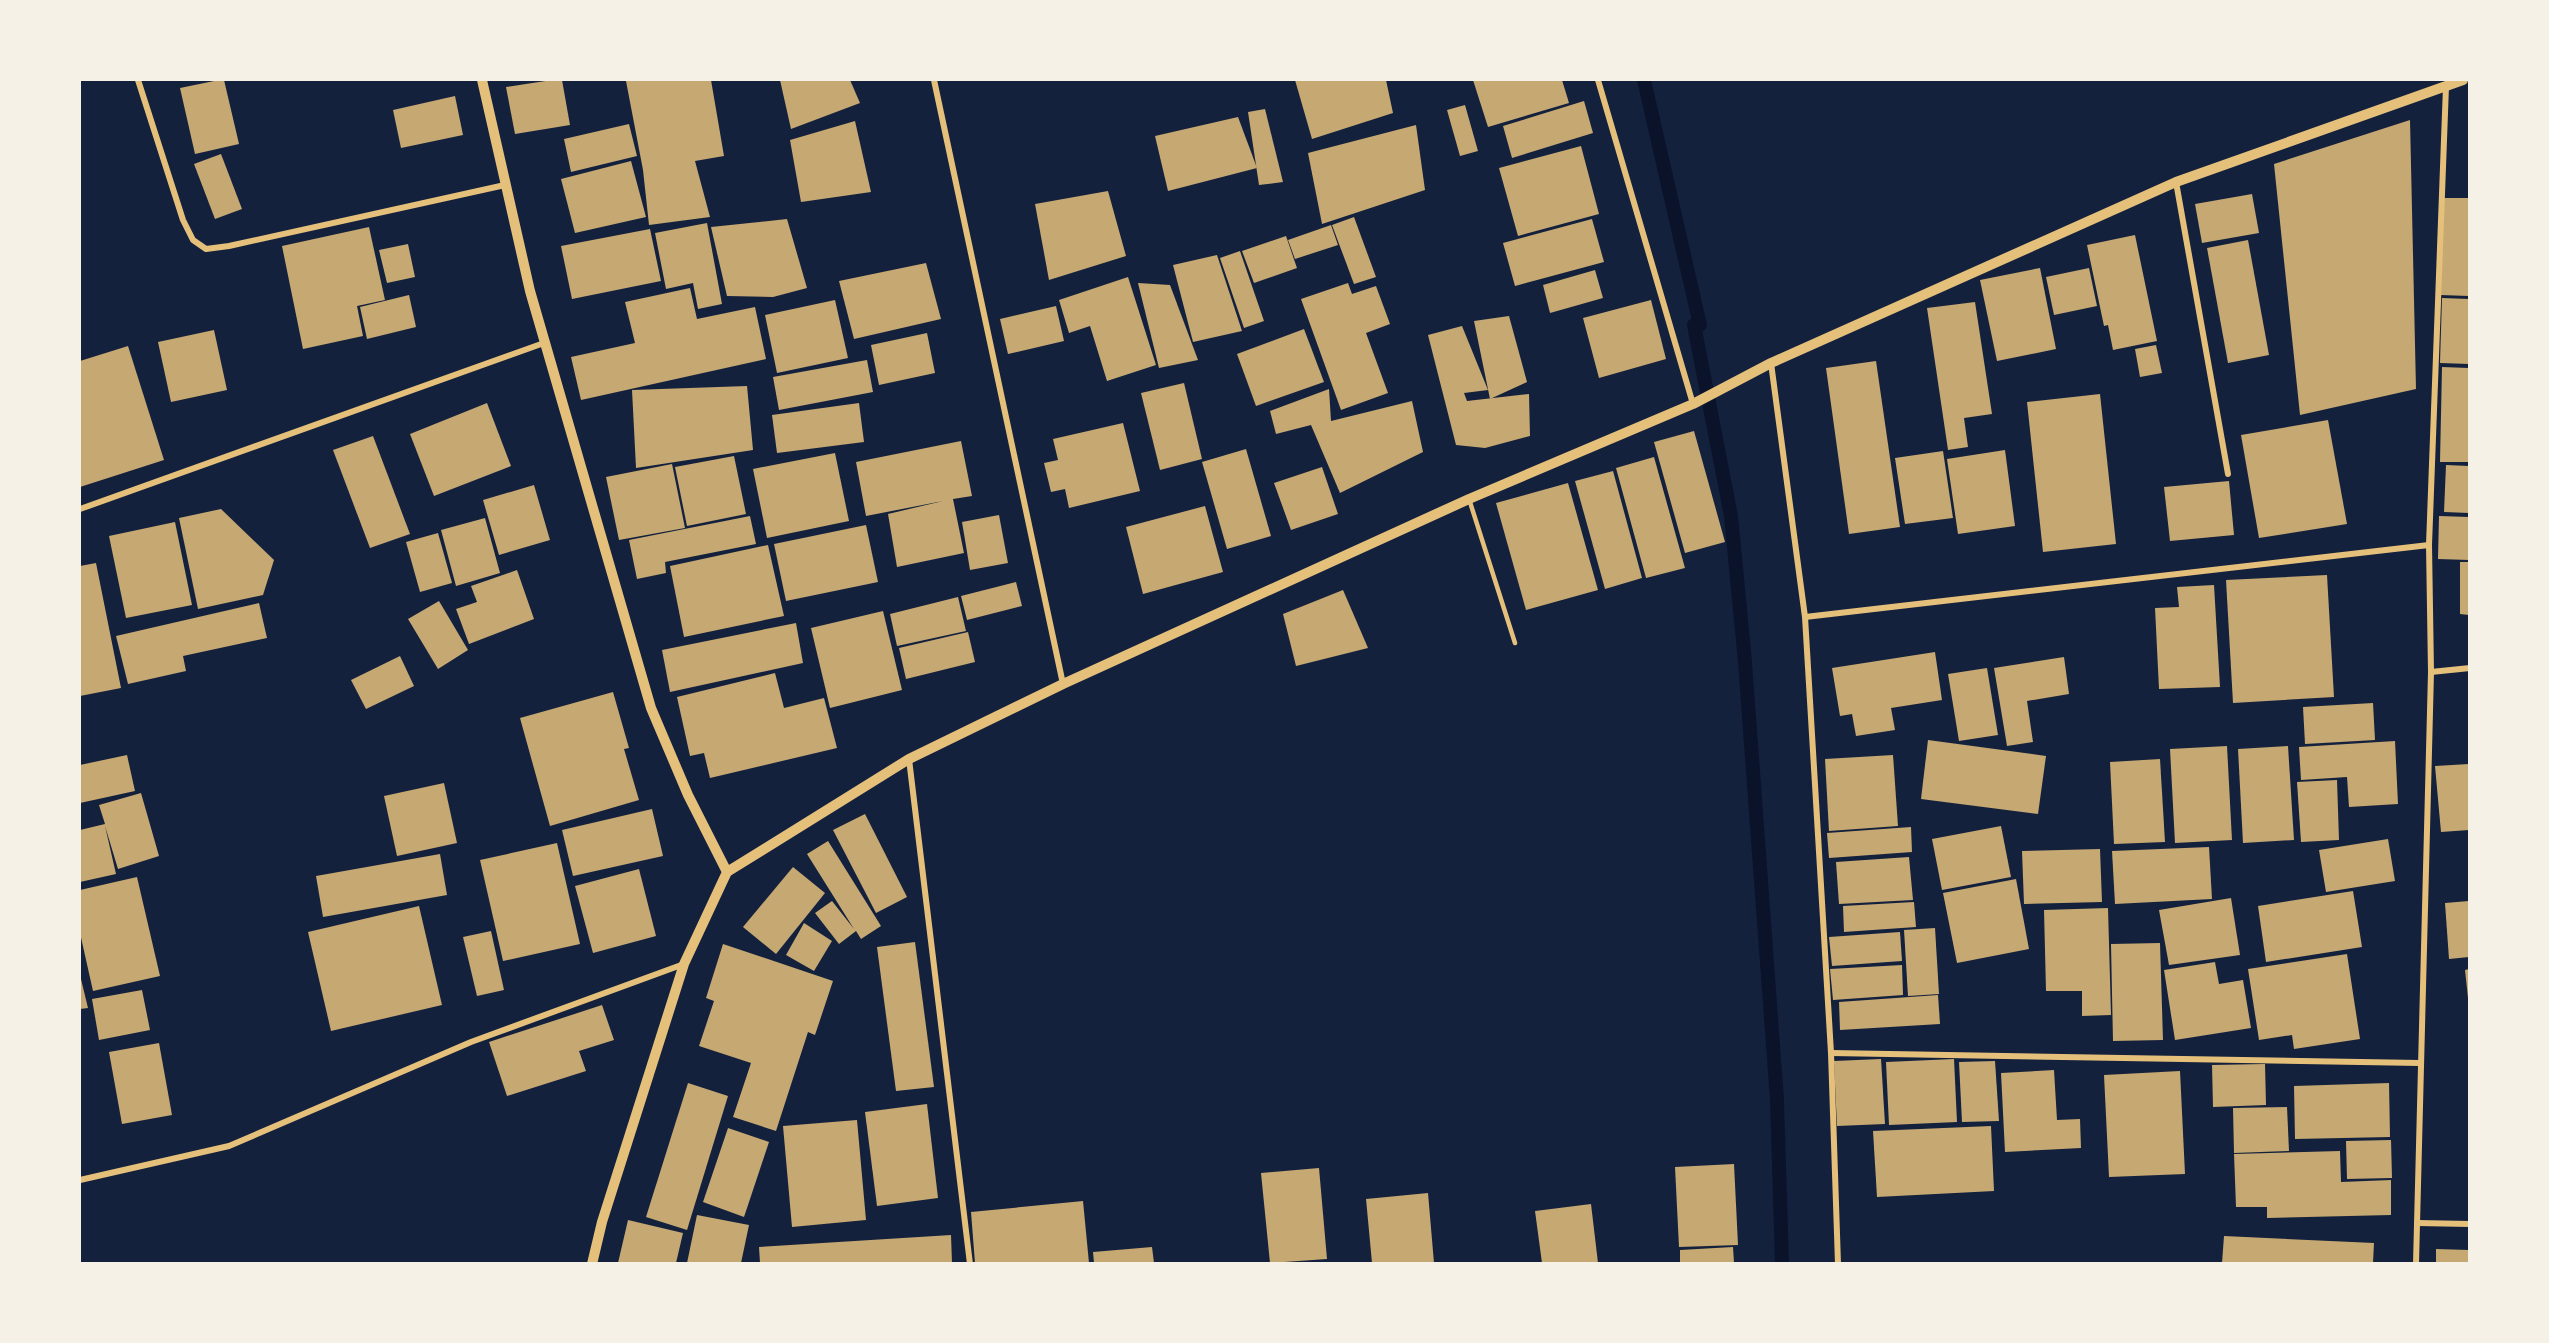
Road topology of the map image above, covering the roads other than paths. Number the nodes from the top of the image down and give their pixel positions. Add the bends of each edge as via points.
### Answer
1 (138, 80) edge
2 (482, 80) edge
3 (934, 80) edge
4 (1598, 80) edge
5 (2463, 80) edge
6 (2446, 86) junction
7 (2176, 182) junction
8 (506, 185) junction
9 (544, 343) junction
10 (1772, 363) junction
11 (1696, 403) junction
12 (2228, 474) dead end
13 (1469, 499) junction
14 (80, 509) edge
15 (2429, 545) junction
16 (1805, 617) junction
17 (1515, 643) dead end
18 (2469, 668) edge
19 (2430, 672) junction
20 (1063, 684) junction
21 (909, 759) junction
22 (727, 872) junction
23 (684, 963) junction
24 (1831, 1053) junction
25 (2420, 1063) junction
26 (80, 1180) edge
27 (2417, 1223) junction
28 (2469, 1224) edge
29 (592, 1263) edge
30 (970, 1263) edge
31 (1838, 1263) edge
32 (2416, 1263) edge

1 - 8 street via 183,220 193,240 206,249
2 - 8 street
3 - 20 street
4 - 11 street
5 - 6 street
6 - 7 street
6 - 15 street
7 - 10 street
7 - 12 street
8 - 9 street
9 - 14 street
9 - 22 street via 651,708
10 - 11 street
10 - 16 street
11 - 13 street
13 - 17 lane
13 - 20 street
15 - 16 street
15 - 19 street
16 - 24 street
18 - 19 street
19 - 25 street
20 - 21 street
21 - 22 street
21 - 30 street
22 - 23 street
23 - 26 street via 471,1042 229,1146
23 - 29 street
24 - 25 street
24 - 31 street
25 - 27 street
27 - 28 street
27 - 32 street

